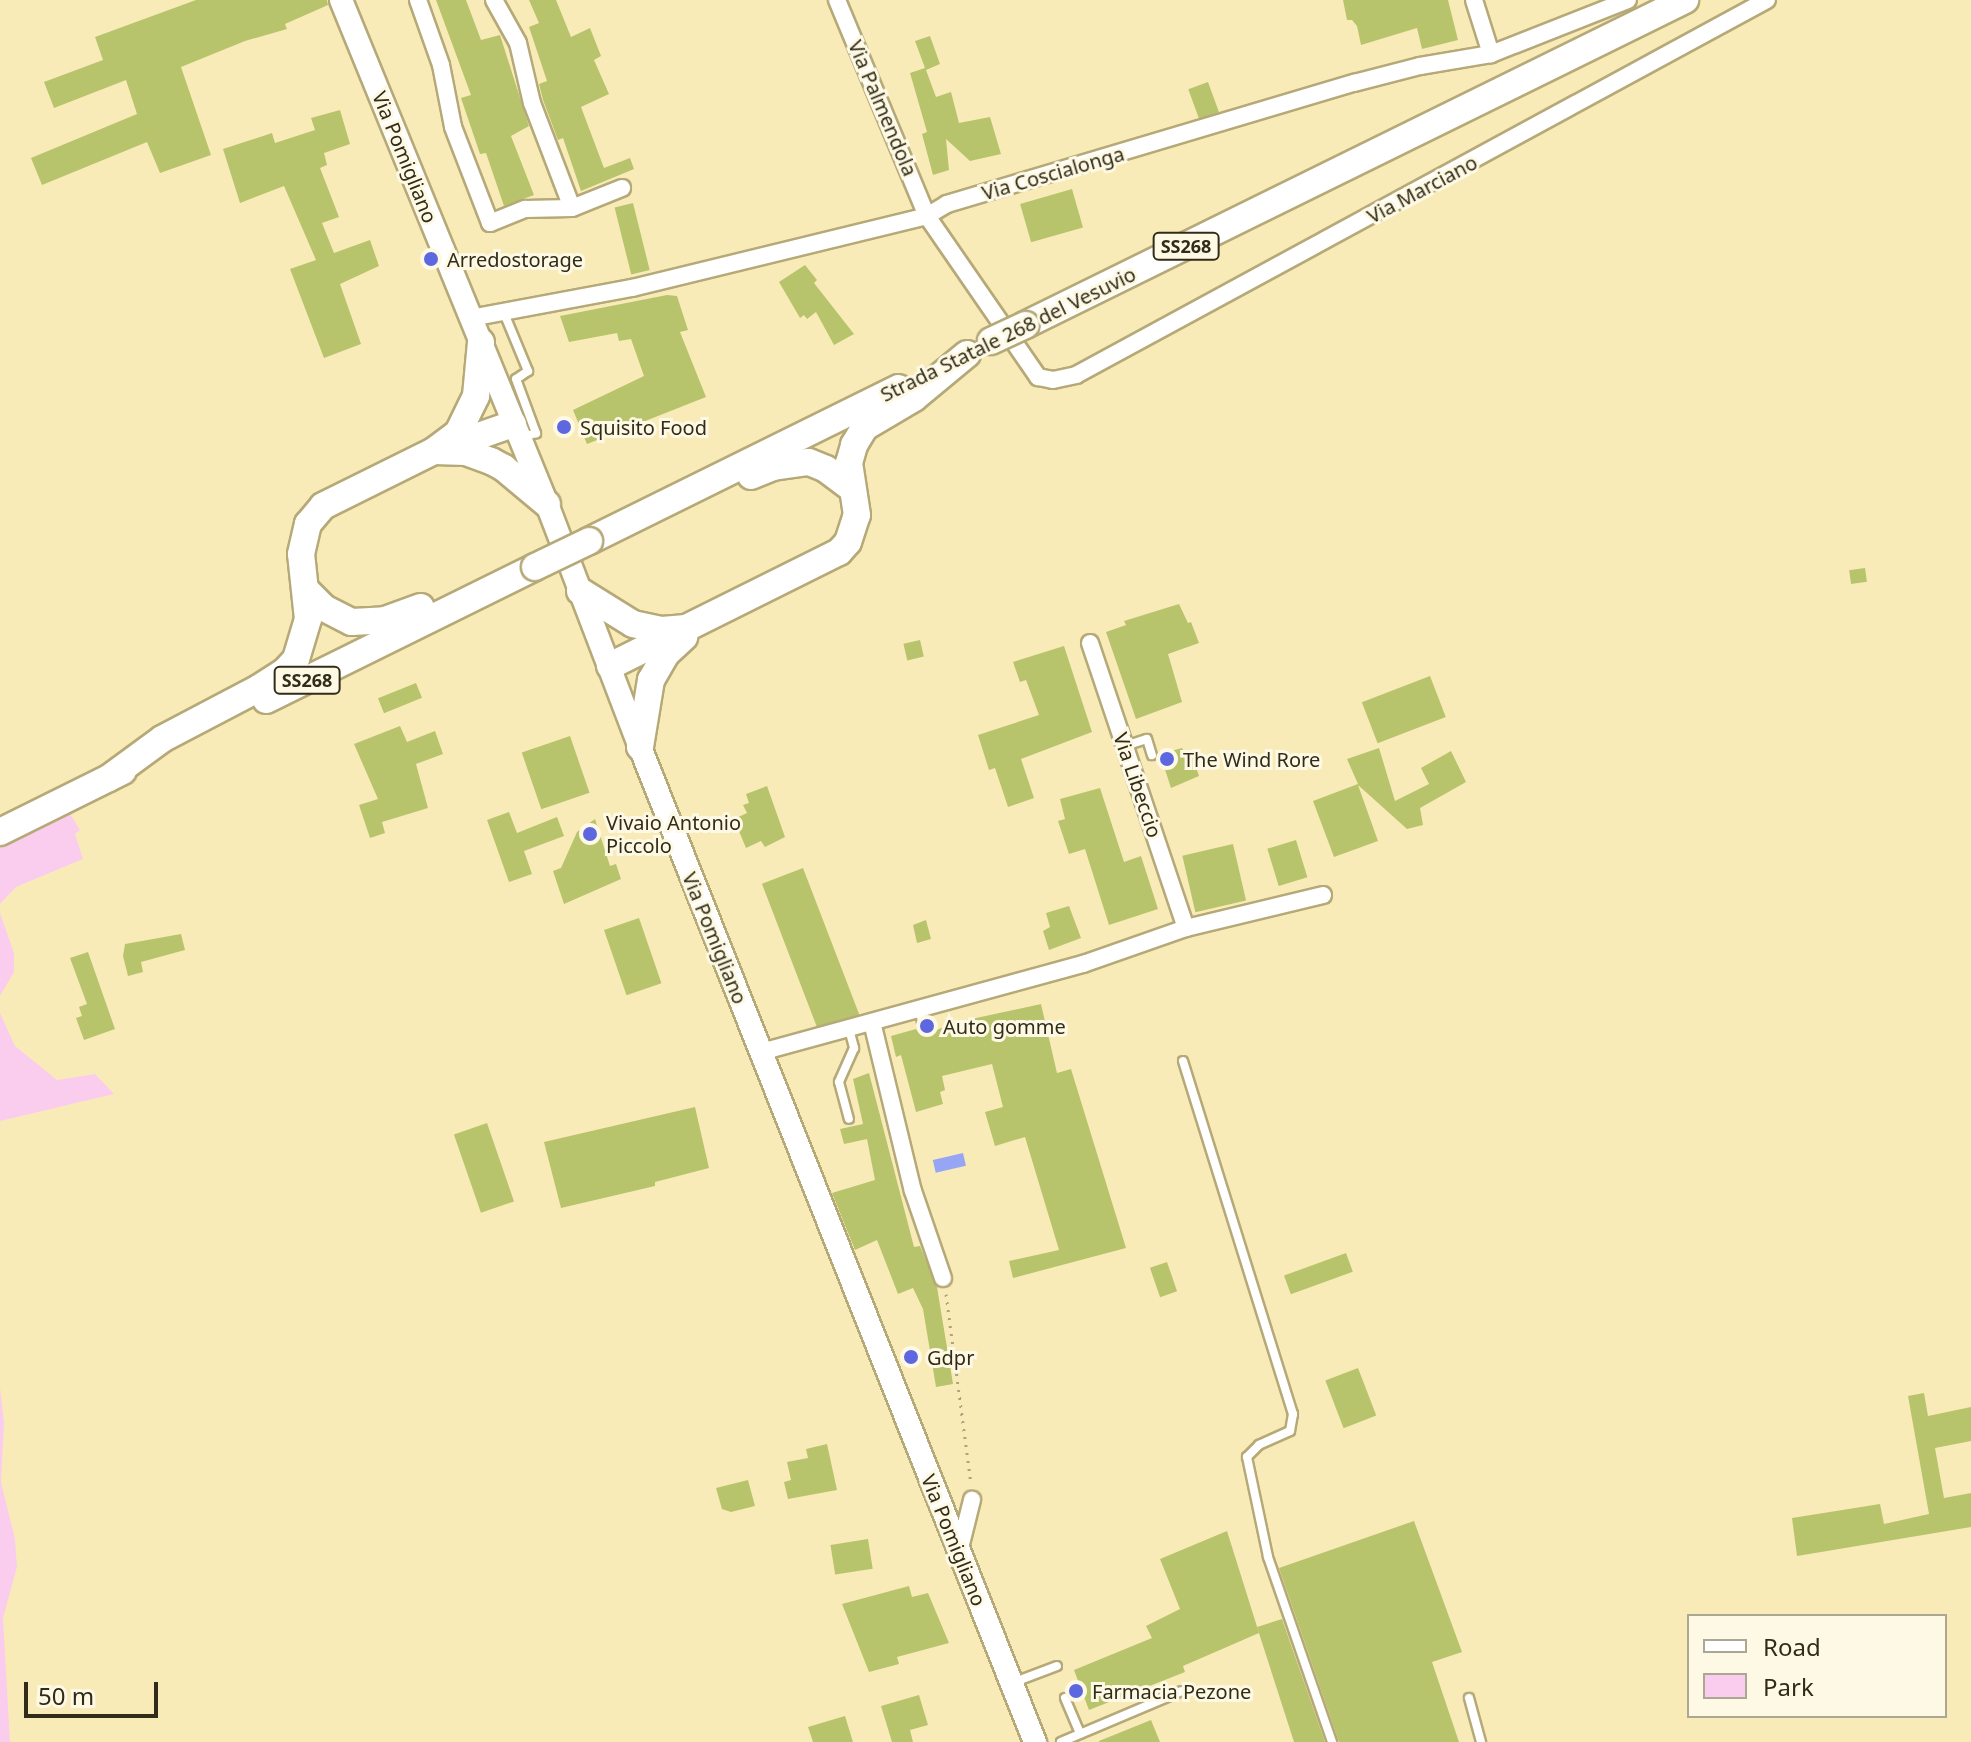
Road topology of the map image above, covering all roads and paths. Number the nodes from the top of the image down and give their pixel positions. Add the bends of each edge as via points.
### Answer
1 (341, 0) edge
2 (418, 0) edge
3 (494, 0) edge
4 (837, 0) edge
5 (1474, 0) edge
6 (1628, 0) edge
7 (1685, 0) edge
8 (1767, 0) edge
9 (1491, 54) junction
10 (622, 188) dead end
11 (572, 208) junction
12 (927, 216) junction
13 (504, 312) junction
14 (476, 330) junction
15 (967, 354) junction
16 (1076, 375) joint
17 (516, 432) junction
18 (434, 451) junction
19 (851, 488) junction
20 (547, 504) junction
21 (653, 509) junction
22 (505, 582) junction
23 (307, 591) junction
24 (580, 591) junction
25 (695, 626) junction
26 (1090, 643) dead end
27 (610, 666) junction
28 (1124, 746) junction
29 (640, 747) junction
30 (1152, 755) dead end
31 (109, 778) junction
32 (0, 832) edge
33 (1323, 895) dead end
34 (1186, 928) junction
35 (920, 1010) junction
36 (872, 1022) junction
37 (923, 1028) dead end
38 (849, 1029) junction
39 (761, 1052) junction
40 (1183, 1061) dead end
41 (849, 1119) dead end
42 (943, 1278) joint
43 (972, 1500) joint
44 (959, 1552) junction
45 (1057, 1666) dead end
46 (1012, 1684) junction
47 (1182, 1691) dead end
48 (1065, 1698) dead end
49 (1469, 1698) dead end
50 (1080, 1734) junction
51 (1035, 1742) edge
52 (1061, 1742) edge
53 (1332, 1742) edge
54 (1481, 1742) edge

1 - 14 main road, Via Pomigliano
2 - 11 street via 441,65 453,127 490,223 525,209
3 - 11 street via 518,43 532,103
4 - 12 street, Via Palmendola
5 - 9 street
6 - 9 street, Via Coscialonga
7 - 15 highway, Strada Statale 268 del Vesuvio / SS268, bridge
8 - 16 street, Via Marciano
9 - 12 street, Via Coscialonga via 1354,83 947,204
10 - 11 street
12 - 13 street, Via Coscialonga via 632,288
12 - 16 street, Via Palmendola via 1038,377
13 - 14 street, Via Coscialonga
13 - 17 lane via 528,371 516,379 536,433
14 - 17 main road, Via Pomigliano
14 - 18 highway via 476,396 465,422
15 - 19 highway, SS268 via 914,398 865,427 849,463
15 - 21 highway, Strada Statale 268 del Vesuvio / SS268
17 - 18 highway, SS268
17 - 20 main road, Via Pomigliano
18 - 20 highway via 466,452 491,461
18 - 23 highway, SS268 via 323,506 308,524 301,554
19 - 21 highway via 809,462 789,464
19 - 25 highway, SS268 via 857,515 839,552
20 - 24 main road, Via Pomigliano
21 - 22 highway, Strada Statale 268 del Vesuvio / SS268, bridge
22 - 23 highway, SS268 via 366,622 338,617
22 - 31 highway, SS268
23 - 31 highway, SS268 via 305,639 285,671 162,739
24 - 25 highway via 633,624 662,630
24 - 27 main road, Via Pomigliano
25 - 27 highway, SS268
25 - 29 highway via 666,654 651,680
26 - 28 street, Via Libeccio
27 - 29 main road, Via Pomigliano
28 - 30 lane via 1147,739
28 - 34 street, Via Libeccio
29 - 39 main road, Via Pomigliano
31 - 32 highway, SS268
33 - 34 street
34 - 35 street via 1083,964
35 - 36 street
35 - 37 lane
36 - 38 street
36 - 42 street via 913,1191
38 - 39 street
38 - 41 lane via 854,1048 839,1082
39 - 44 main road, Via Pomigliano
40 - 53 lane via 1293,1414 1290,1431 1259,1445 1247,1457 1268,1557
42 - 43 path
43 - 44 street
44 - 46 main road, Via Pomigliano
45 - 46 lane
46 - 51 main road, Via Pomigliano
47 - 50 lane
48 - 50 lane
49 - 54 lane
50 - 52 lane

